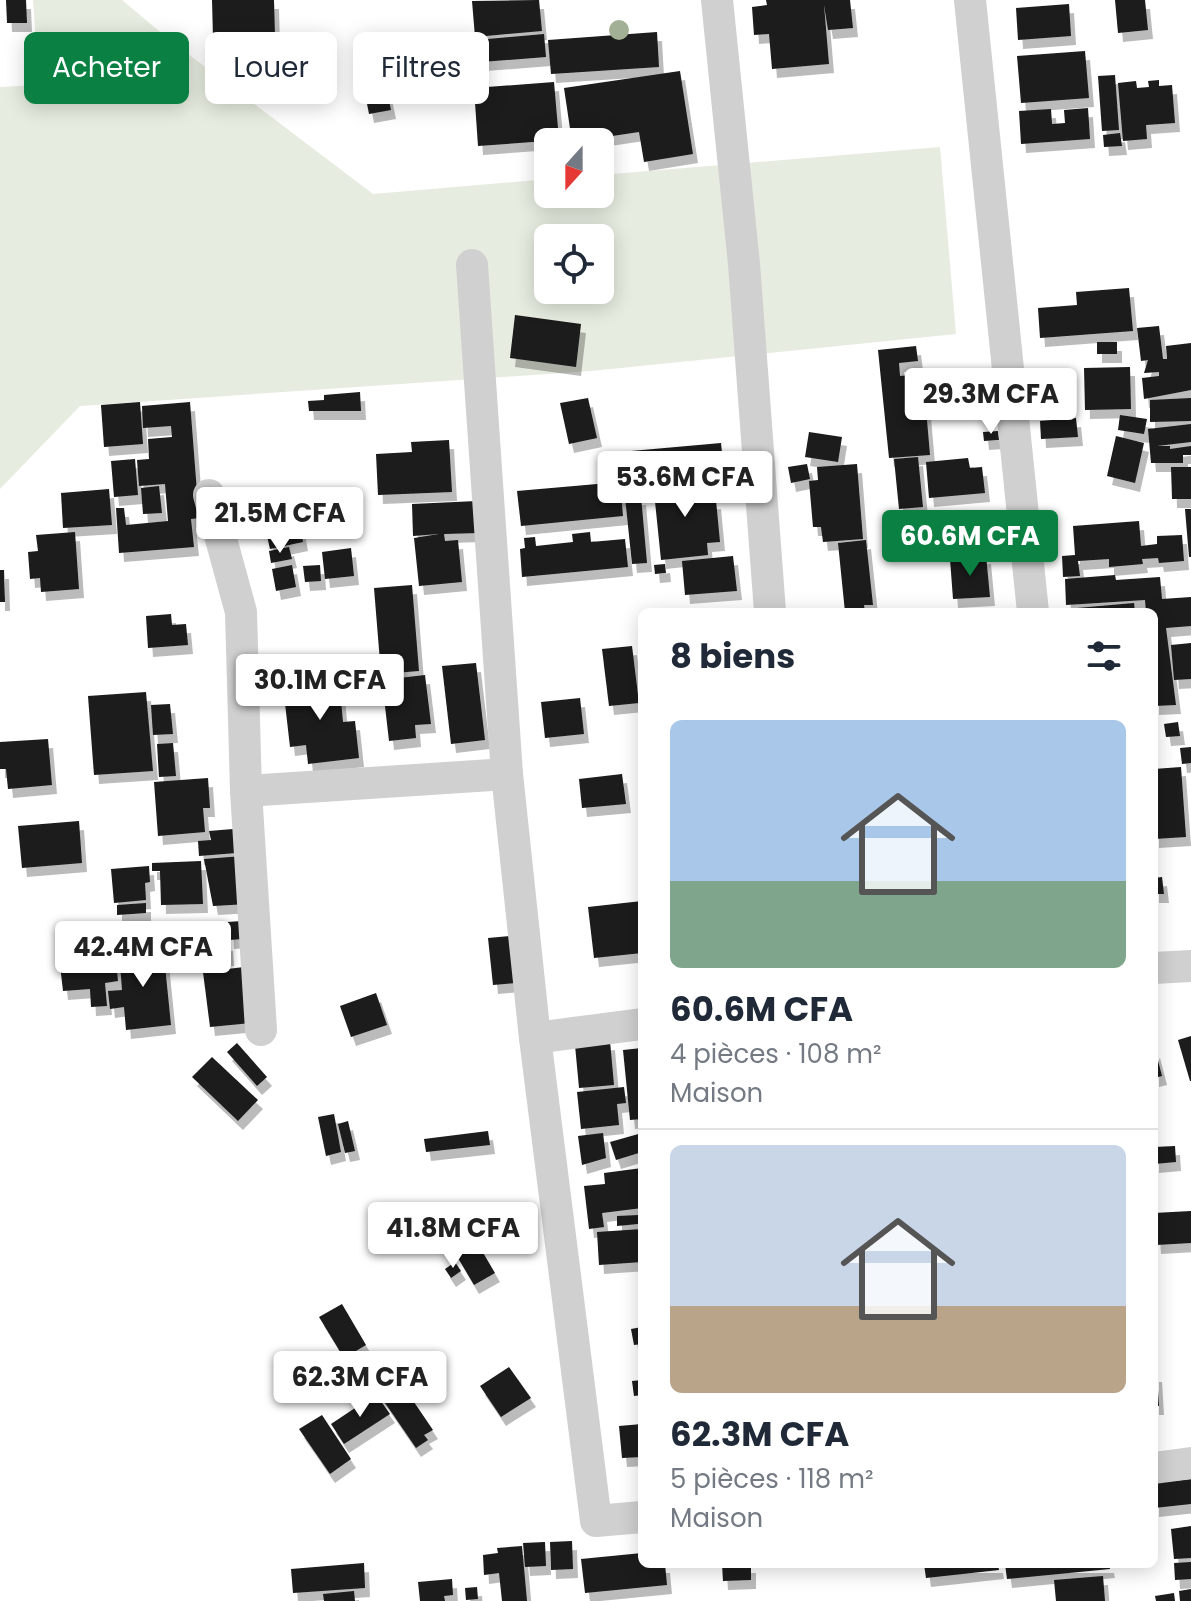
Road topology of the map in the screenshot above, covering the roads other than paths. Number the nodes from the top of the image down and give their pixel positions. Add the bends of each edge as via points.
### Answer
1 (717, 0) edge
2 (970, 0) edge
3 (472, 265) dead end
4 (209, 495) dead end
5 (770, 608) edge
6 (1033, 608) edge
7 (507, 774) junction
8 (246, 791) junction
9 (1191, 966) edge
10 (1158, 968) edge
11 (638, 1025) edge
12 (261, 1030) dead end
13 (535, 1038) junction
14 (1191, 1463) edge
15 (1158, 1467) edge
16 (638, 1517) edge

1 - 5 street via 744,264
2 - 6 street
3 - 7 street
4 - 8 street via 241,612
7 - 8 street
7 - 13 street
8 - 12 street
9 - 10 street
11 - 13 street
13 - 16 street via 596,1521
14 - 15 street

